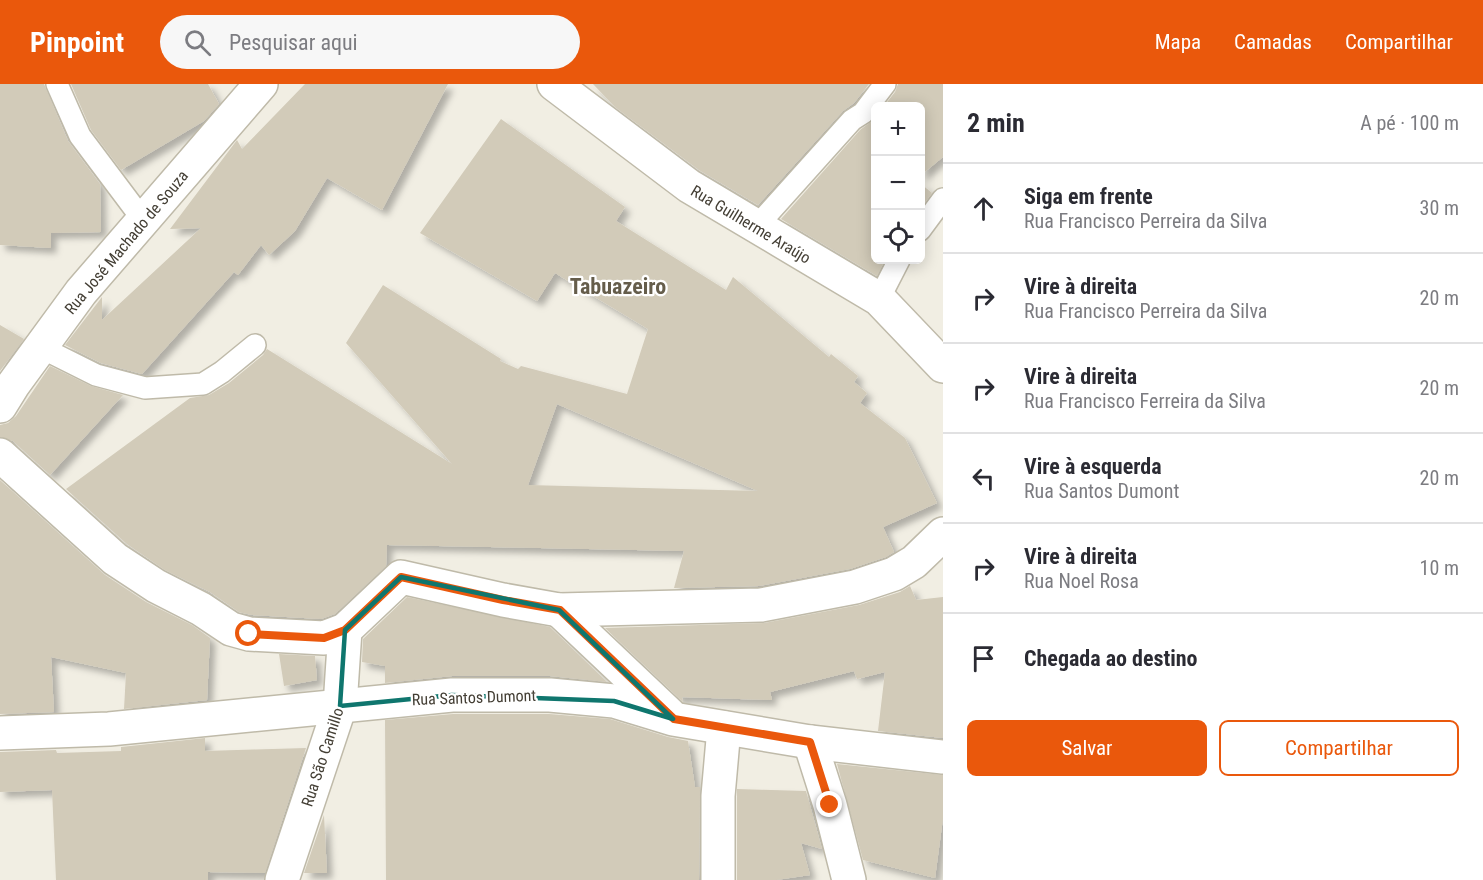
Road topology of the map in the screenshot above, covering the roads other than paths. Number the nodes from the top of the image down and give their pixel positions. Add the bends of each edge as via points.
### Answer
1 (57, 84) edge
2 (261, 84) edge
3 (554, 84) edge
4 (885, 84) edge
5 (943, 200) edge
6 (143, 220) junction
7 (925, 225) edge
8 (756, 227) junction
9 (897, 264) edge
10 (879, 299) junction
11 (255, 345) dead end
12 (40, 347) junction
13 (943, 366) edge
14 (0, 406) edge
15 (0, 455) edge
16 (943, 534) edge
17 (560, 610) junction
18 (345, 630) junction
19 (340, 706) junction
20 (674, 719) junction
21 (724, 728) junction
22 (0, 733) edge
23 (810, 742) junction
24 (943, 757) edge
25 (282, 880) edge
26 (718, 880) edge
27 (849, 880) edge

1 - 6 lane via 80,136
2 - 6 street, Rua José Machado de Souza
3 - 8 street, Rua Guilherme Araújo via 689,186
4 - 8 lane via 863,113 852,120
5 - 7 lane
6 - 12 street, Rua José Machado de Souza
8 - 10 street, Rua Guilherme Araújo
9 - 10 lane
10 - 13 street, Rua Guilherme Araújo
11 - 12 lane via 203,384 145,388 96,375
12 - 14 street, Rua José Machado de Souza
15 - 18 street via 115,559 231,629 249,634 324,638
16 - 17 street via 914,562 855,587 761,605
17 - 18 street via 401,577
17 - 20 street
18 - 19 street, Rua São Camillo
19 - 20 street, Rua Santos Dumont via 452,695 550,695 614,701
19 - 22 street, Rua Santos Dumont via 110,729
19 - 25 street, Rua São Camillo
20 - 21 street, Rua Santos Dumont
21 - 23 street, Rua Santos Dumont
21 - 26 street via 718,796
23 - 24 street, Rua Santos Dumont
23 - 27 street

